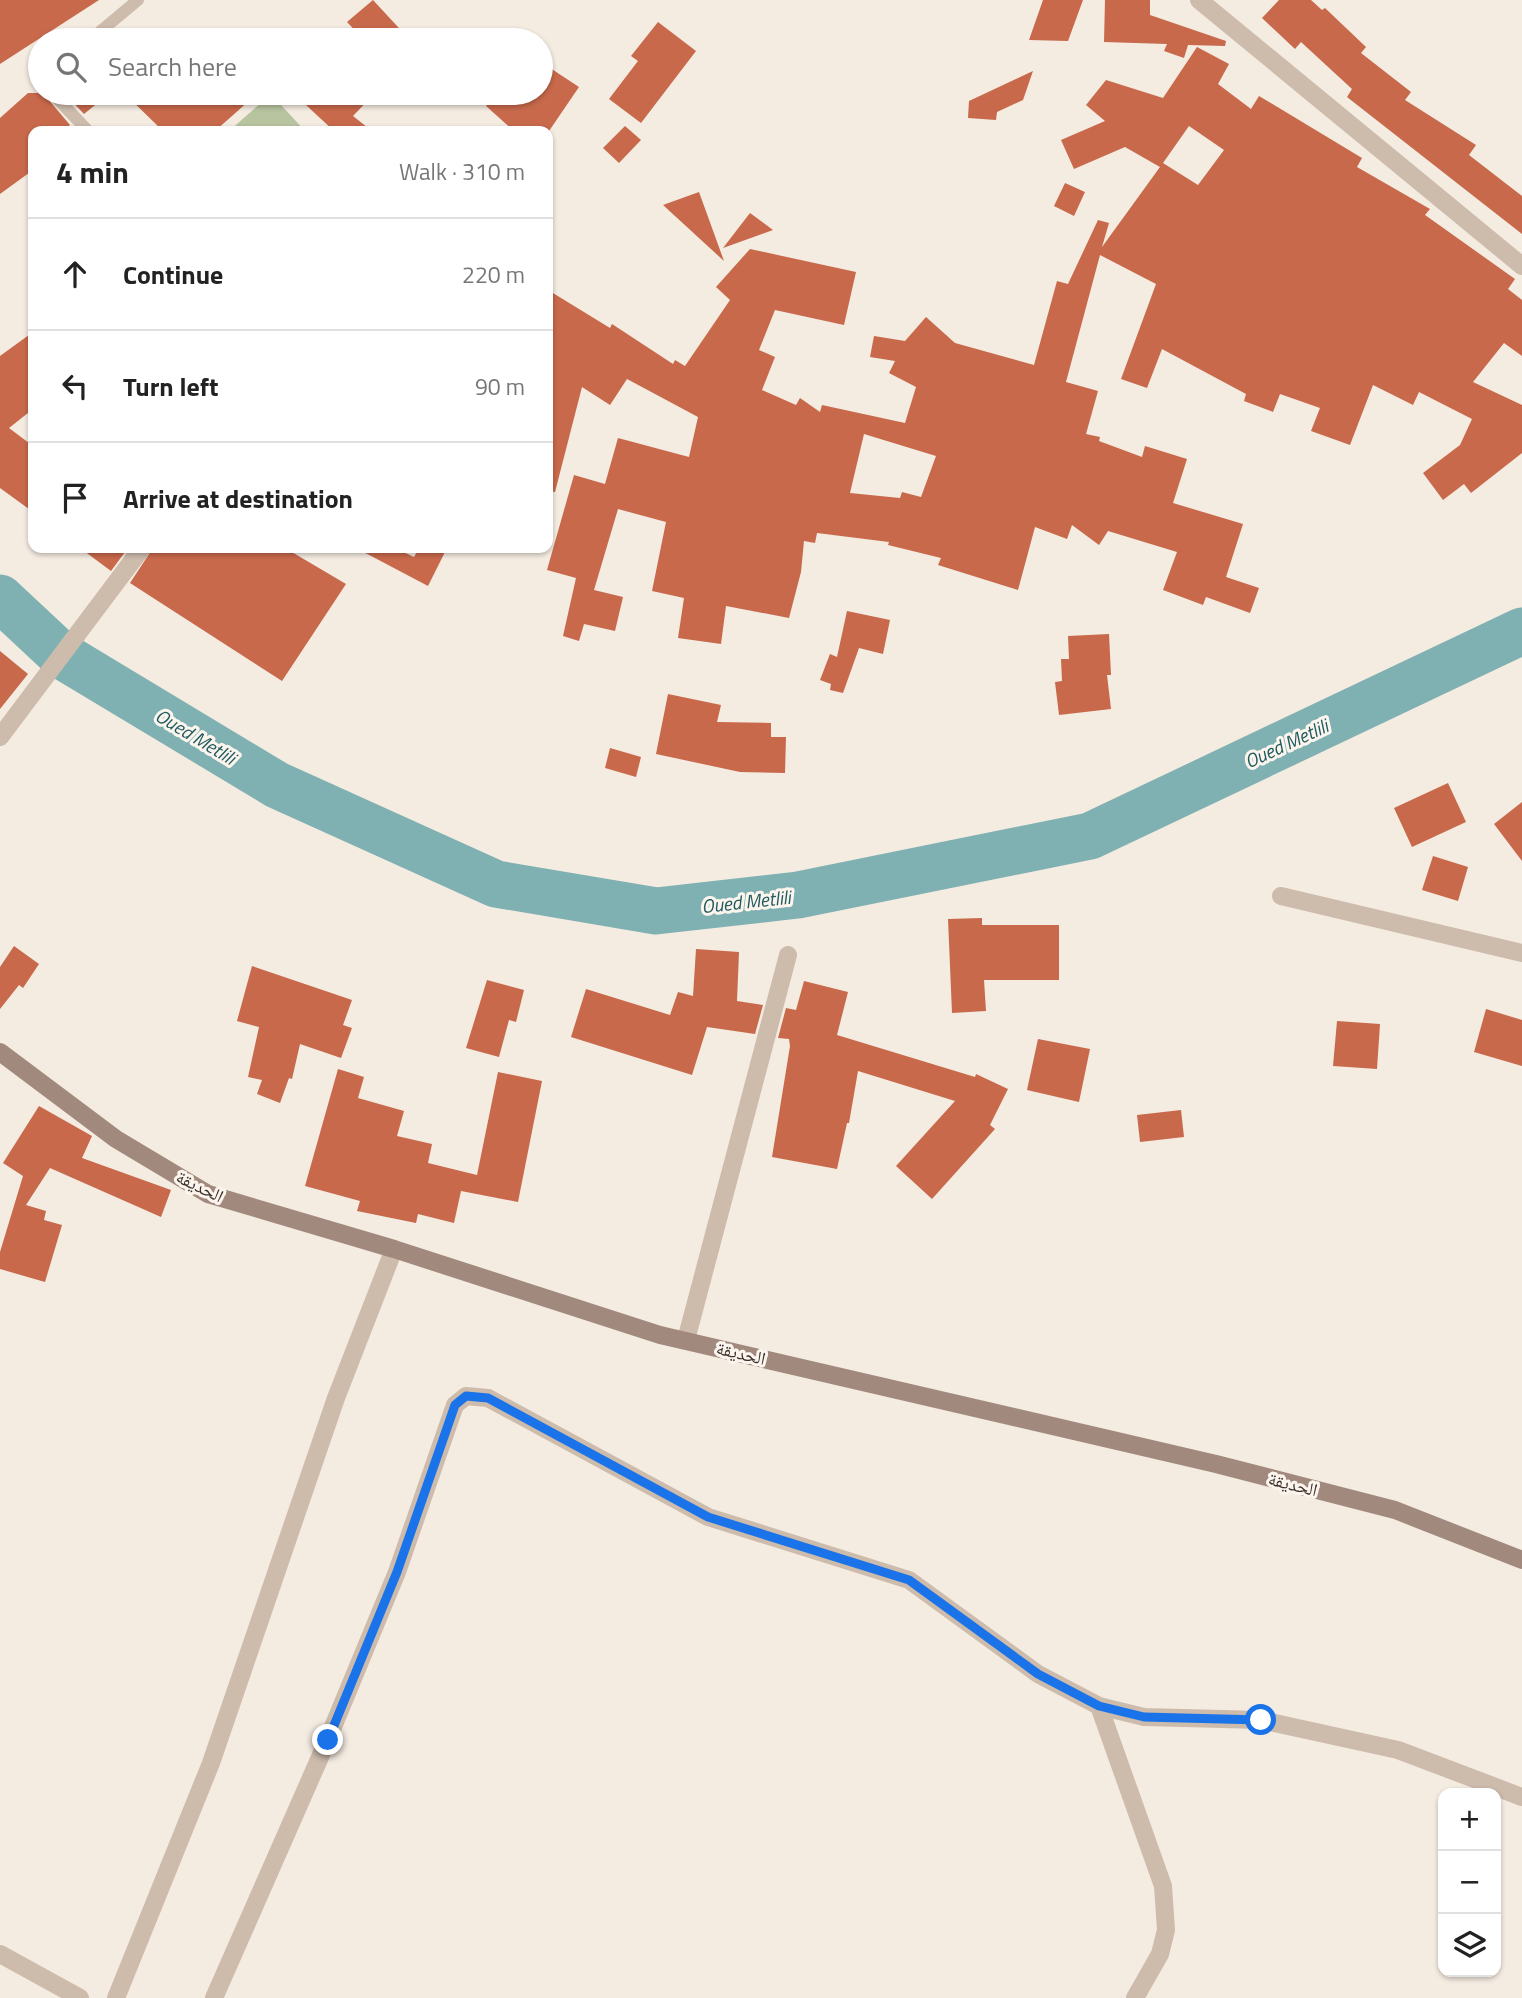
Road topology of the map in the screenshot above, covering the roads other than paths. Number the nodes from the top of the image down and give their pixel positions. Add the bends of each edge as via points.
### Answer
1 (138, 0) edge
2 (1199, 0) edge
3 (104, 28) edge
4 (63, 105) edge
5 (83, 126) edge
6 (1522, 265) edge
7 (138, 553) edge
8 (0, 737) edge
9 (1281, 896) dead end
10 (1522, 953) edge
11 (788, 956) dead end
12 (0, 1052) edge
13 (394, 1249) junction
14 (686, 1340) junction
15 (1522, 1560) edge
16 (1099, 1706) junction
17 (1522, 1797) edge
18 (0, 1954) edge
19 (80, 1998) edge
20 (116, 1998) edge
21 (214, 1998) edge
22 (1135, 1998) edge

1 - 3 lane
2 - 6 street
4 - 5 lane
7 - 8 street
9 - 10 street
11 - 14 street
12 - 13 street, الحديقة via 116,1139 208,1194
13 - 14 street, الحديقة
13 - 20 street via 336,1398 211,1763
14 - 15 street, الحديقة via 1395,1510
16 - 17 street via 1144,1717 1274,1723 1398,1750
16 - 21 street via 1038,1674 909,1580 708,1517 488,1398 466,1396 455,1405 397,1572
16 - 22 street via 1163,1886 1166,1930 1160,1954
18 - 19 street

